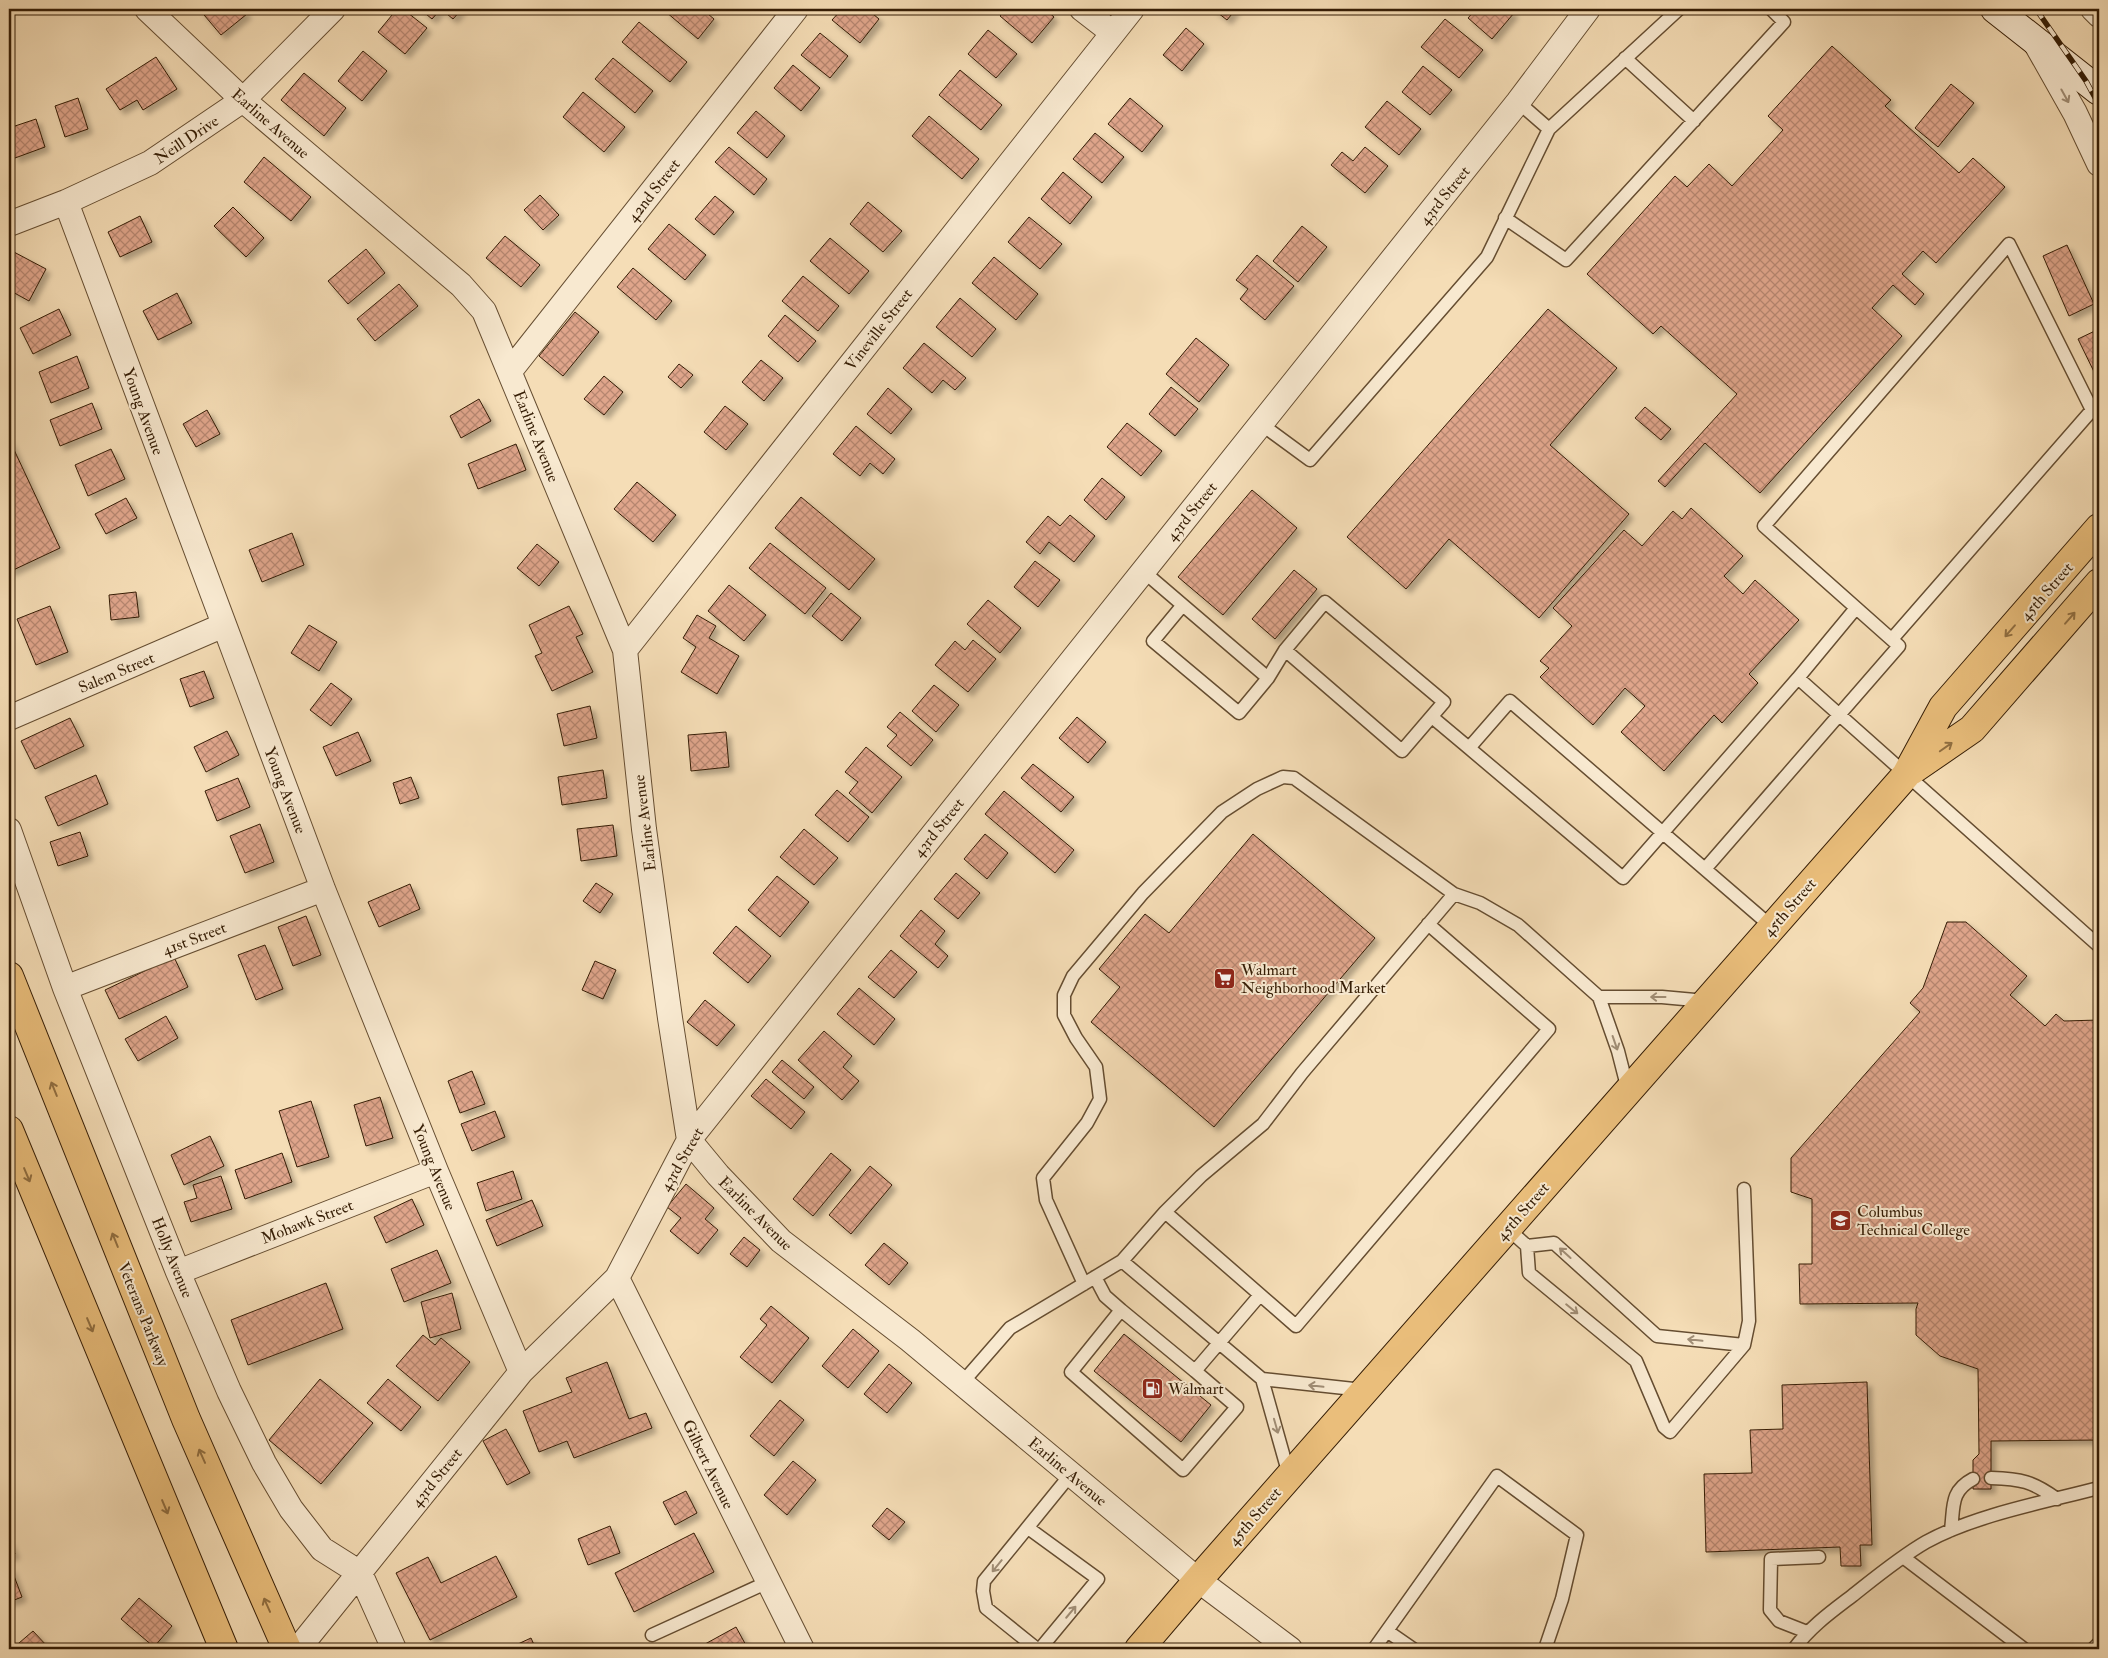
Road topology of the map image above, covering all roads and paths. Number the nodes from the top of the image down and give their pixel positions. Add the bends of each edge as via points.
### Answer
1 (147, 9) edge
2 (334, 9) edge
3 (796, 9) edge
4 (1082, 9) edge
5 (1132, 9) edge
6 (1588, 9) edge
7 (1679, 9) edge
8 (1772, 9) edge
9 (1995, 9) edge
10 (2092, 9) edge
11 (2099, 15) edge
12 (1112, 32) junction
13 (2033, 38) junction
14 (1626, 58) junction
15 (2099, 91) edge
16 (243, 100) junction
17 (1518, 102) junction
18 (1694, 121) junction
19 (1549, 129) junction
20 (2099, 164) edge
21 (66, 202) junction
22 (1505, 218) junction
23 (9, 224) edge
24 (510, 371) junction
25 (1261, 424) junction
26 (2099, 528) edge
27 (1143, 571) junction
28 (2099, 583) edge
29 (1182, 606) junction
30 (1856, 608) junction
31 (224, 625) junction
32 (1892, 639) junction
33 (625, 650) junction
34 (1285, 650) junction
35 (1268, 678) junction
36 (1798, 678) junction
37 (1839, 715) junction
38 (1432, 717) junction
39 (9, 718) edge
40 (1469, 748) junction
41 (1906, 775) junction
42 (9, 830) edge
43 (1662, 832) junction
44 (1705, 869) junction
45 (323, 889) junction
46 (1454, 894) junction
47 (1428, 924) junction
48 (1772, 927) junction
49 (2099, 946) edge
50 (9, 976) edge
51 (65, 988) junction
52 (1599, 997) junction
53 (1707, 1001) junction
54 (1628, 1090) junction
55 (9, 1130) edge
56 (689, 1140) junction
57 (436, 1171) junction
58 (1744, 1189) dead end
59 (1165, 1212) junction
60 (1507, 1228) junction
61 (1527, 1246) junction
62 (1122, 1261) junction
63 (178, 1272) junction
64 (1095, 1277) junction
65 (617, 1278) junction
66 (1084, 1284) junction
67 (1260, 1295) junction
68 (1121, 1310) junction
69 (1218, 1343) junction
70 (1744, 1345) junction
71 (1195, 1371) junction
72 (520, 1372) junction
73 (1262, 1379) junction
74 (962, 1383) junction
75 (1364, 1390) junction
76 (1071, 1474) junction
77 (1290, 1475) junction
78 (1991, 1478) dead end
79 (1973, 1479) dead end
80 (2099, 1488) edge
81 (2057, 1499) junction
82 (1028, 1528) junction
83 (1951, 1530) junction
84 (1819, 1557) dead end
85 (1903, 1557) junction
86 (360, 1573) junction
87 (1198, 1580) junction
88 (768, 1582) junction
89 (1387, 1631) junction
90 (1807, 1632) junction
91 (652, 1635) dead end
92 (2099, 1643) edge
93 (224, 1649) edge
94 (287, 1649) edge
95 (298, 1649) edge
96 (394, 1649) edge
97 (802, 1649) edge
98 (1038, 1649) edge
99 (1139, 1649) edge
100 (1290, 1649) edge
101 (1374, 1649) edge
102 (1413, 1649) edge
103 (1545, 1649) edge
104 (1794, 1649) edge
105 (2024, 1649) edge
106 (2093, 1649) edge

1 - 16 street, Earline Avenue
2 - 16 street, Neill Drive
3 - 24 street, 42nd Street
4 - 12 street
5 - 12 street, Vineville Street
6 - 17 street, 43rd Street
7 - 14 lane
8 - 18 lane via 1784,22
9 - 13 main road
10 - 11 street
12 - 33 street, Vineville Street
13 - 15 main road
13 -> 20 street
14 - 18 lane
14 - 19 lane
16 - 21 street, Neill Drive via 150,164
16 - 24 street, Earline Avenue via 461,285 484,312
17 - 19 lane
17 - 25 street, 43rd Street
18 - 22 lane via 1566,260
19 - 22 lane
21 - 23 street, Neill Drive
21 - 31 street, Young Avenue
22 - 25 lane via 1487,257 1310,460
24 - 33 street, Earline Avenue
25 - 27 street, 43rd Street
26 -> 41 main road, 45th Street via 1943,708
27 - 29 lane
27 - 56 street, 43rd Street
41 -> 28 main road, 45th Street via 1972,729
29 - 35 lane
29 - 35 lane via 1153,641 1239,712
30 - 32 lane
30 - 32 lane via 1764,526 2009,244 2092,410
30 - 36 lane
31 - 39 street, Salem Street
31 - 45 street, Young Avenue
32 - 37 lane via 1899,646
33 - 56 street, Earline Avenue via 644,829
34 - 35 lane
34 - 38 lane via 1402,751
34 - 38 lane via 1325,602 1444,702
36 - 37 lane
36 - 43 lane
37 - 41 lane
37 - 44 lane
38 - 40 lane
40 - 43 lane via 1623,878
40 - 43 lane via 1510,701
41 - 48 main road, 45th Street
41 - 49 lane
42 - 51 street, Holly Avenue
43 - 44 lane
44 - 48 lane
45 - 51 street, 41st Street
45 - 57 street, Young Avenue
46 - 47 lane
46 - 52 lane via 1480,902 1518,925
46 - 66 lane via 1294,778 1283,777 1257,789 1222,812 1143,893 1073,976 1064,995 1064,1015 1096,1067 1100,1099 1087,1123 1042,1178 1046,1200
47 - 59 lane via 1263,1124 1201,1176
47 - 67 lane via 1550,1029 1296,1326
48 - 53 main road, 45th Street
94 -> 50 main road, Veterans Parkway via 186,1419
51 - 63 street, Holly Avenue
53 -> 52 lane
52 -> 54 lane
53 - 54 main road, 45th Street
54 - 60 main road, 45th Street
55 -> 93 main road
56 - 65 street, 43rd Street
56 - 74 street, Earline Avenue via 781,1241
57 - 63 street, Mohawk Street
57 - 72 street, Young Avenue
58 - 70 lane via 1749,1321
59 - 62 lane
59 - 67 lane
60 - 61 lane
60 - 75 main road, 45th Street
70 -> 61 lane via 1656,1336 1554,1244
61 -> 70 lane via 1529,1273 1636,1361 1664,1427 1670,1432
62 - 64 lane
62 - 69 lane
63 - 86 street, Holly Avenue via 229,1391 264,1463 291,1509 322,1549
64 - 66 lane
64 - 68 lane via 1105,1296
65 - 72 street, 43rd Street
65 - 88 street, Gilbert Avenue
66 - 74 lane via 1010,1328
67 - 69 lane
68 - 71 lane
68 - 71 lane via 1070,1372 1183,1470 1237,1407
69 - 71 lane
69 - 73 lane
72 - 86 street, 43rd Street
75 -> 73 lane
73 -> 77 lane
74 - 76 street, Earline Avenue
75 - 77 main road, 45th Street
76 - 82 lane
76 - 87 street, Earline Avenue
77 - 87 main road, 45th Street
78 - 81 lane via 2019,1479
79 - 83 lane via 1961,1485 1957,1492
80 - 81 lane
81 - 83 lane
82 -> 98 lane via 984,1581 983,1592 986,1608
98 -> 82 lane via 1098,1579
83 - 85 lane
84 - 90 lane via 1771,1559 1770,1610 1778,1621
85 - 90 lane
85 - 105 lane
86 - 95 street, 43rd Street
86 - 96 street
87 - 99 main road, 45th Street
87 - 100 street, Earline Avenue
88 - 91 lane
88 - 97 street, Gilbert Avenue
89 - 101 lane
89 - 102 lane
89 - 103 lane via 1497,1476 1577,1536 1562,1599
90 - 104 lane
92 - 106 lane

